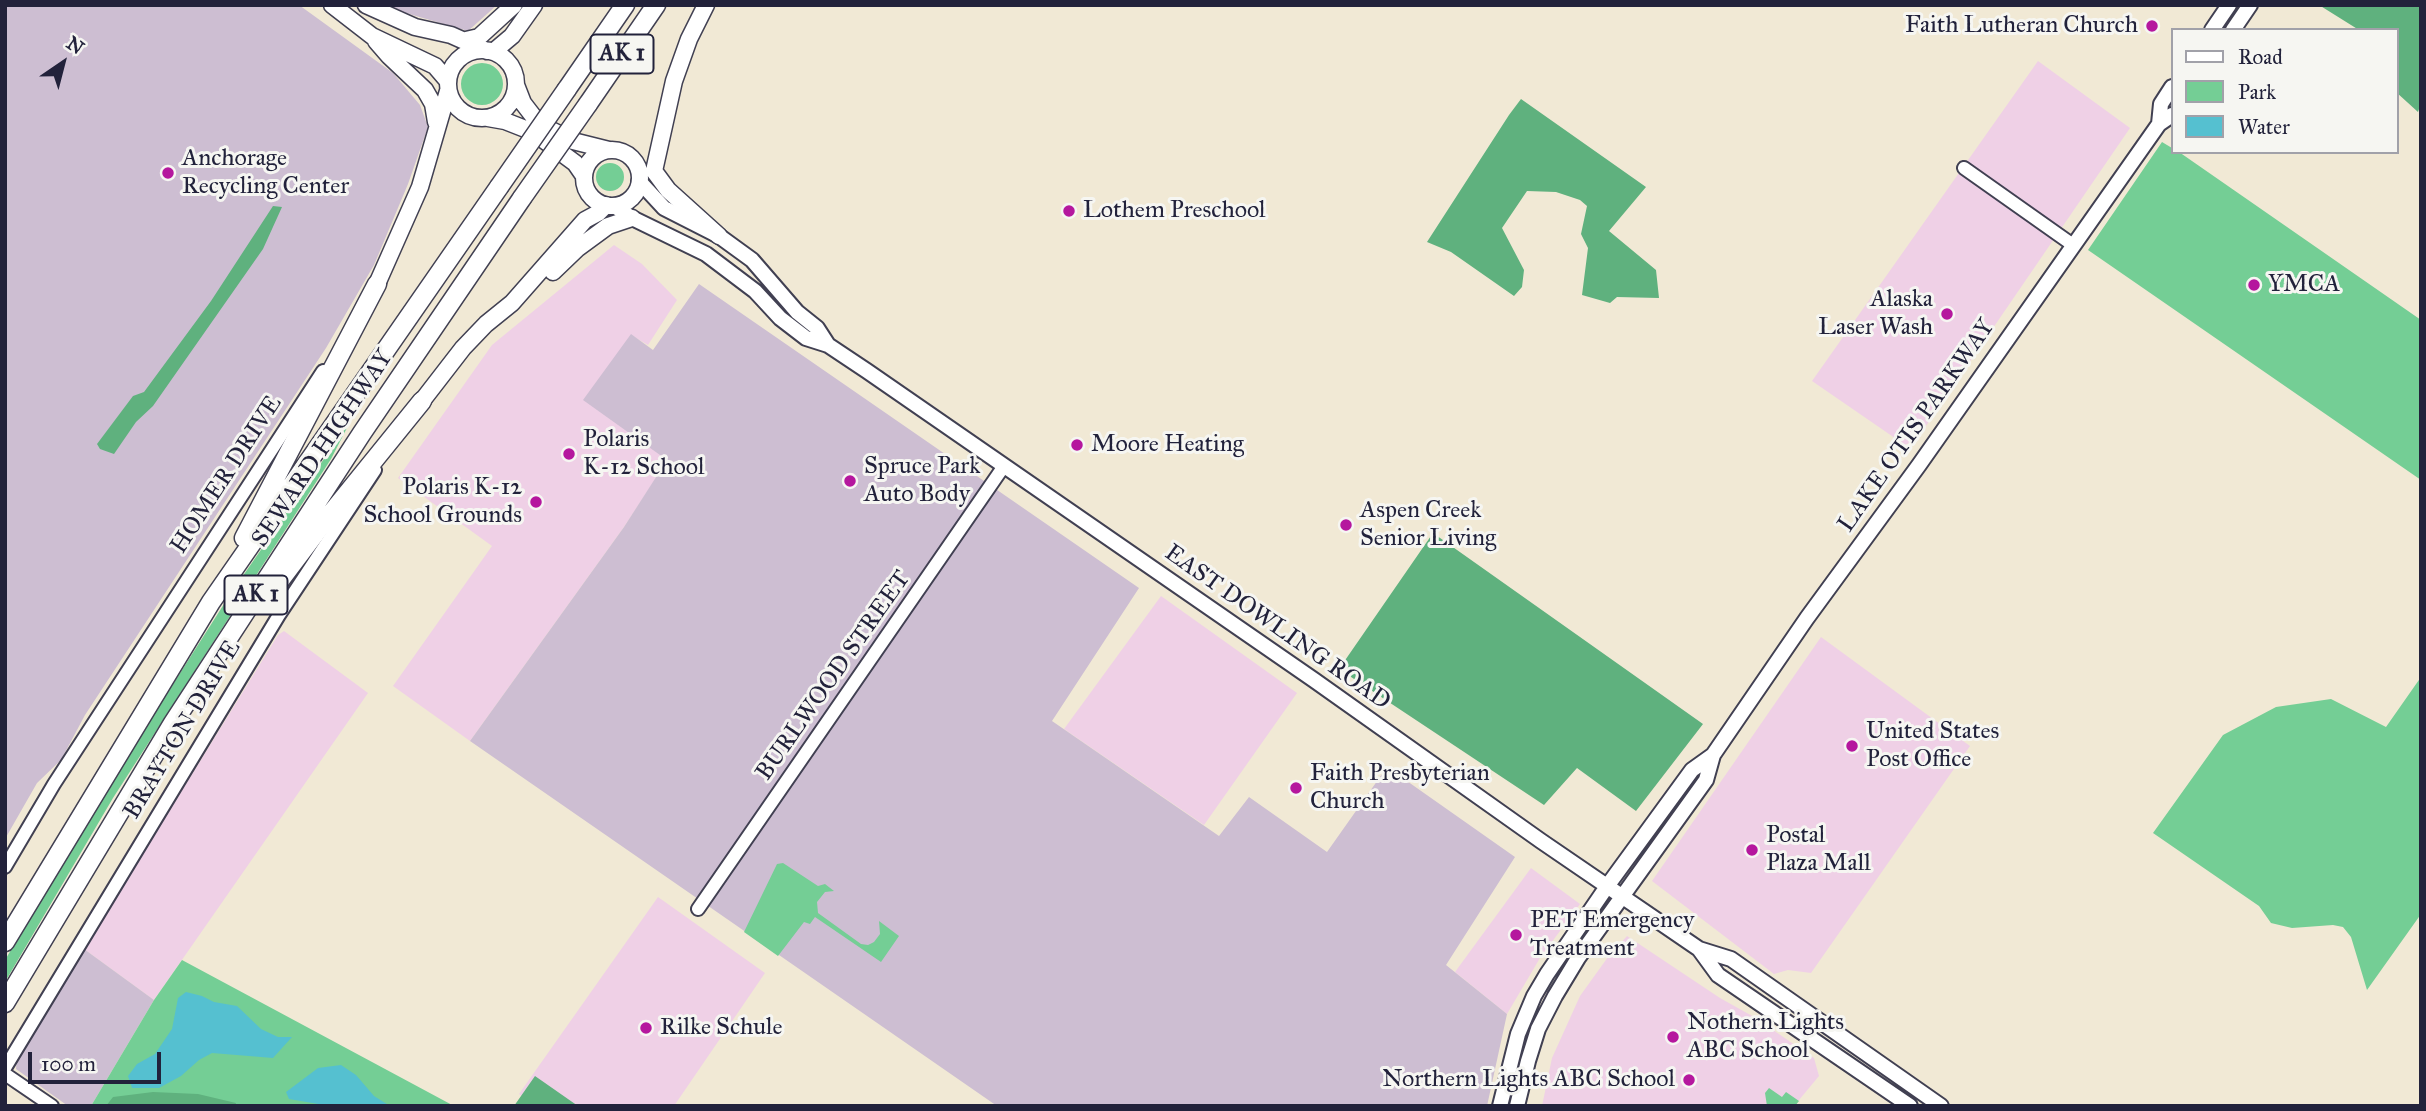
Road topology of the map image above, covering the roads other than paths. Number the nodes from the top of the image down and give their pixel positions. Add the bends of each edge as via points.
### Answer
1 (332, 5) edge
2 (366, 5) edge
3 (513, 5) edge
4 (534, 5) edge
5 (625, 5) edge
6 (656, 5) edge
7 (706, 5) edge
8 (2229, 5) edge
9 (2250, 5) edge
10 (2213, 28) edge
11 (2234, 28) edge
12 (372, 36) junction
13 (466, 40) junction
14 (490, 51) junction
15 (448, 85) junction
16 (516, 85) junction
17 (2170, 90) edge
18 (2170, 116) edge
19 (488, 118) junction
20 (436, 124) junction
21 (2159, 124) junction
22 (619, 151) junction
23 (657, 157) junction
24 (1964, 168) dead end
25 (584, 176) junction
26 (640, 179) junction
27 (610, 206) junction
28 (632, 218) junction
29 (719, 236) junction
30 (2073, 245) junction
31 (377, 284) junction
32 (512, 303) junction
33 (828, 345) junction
34 (422, 401) junction
35 (1004, 466) junction
36 (211, 602) junction
37 (173, 723) junction
38 (1713, 755) junction
39 (5, 867) edge
40 (1608, 885) junction
41 (1623, 895) junction
42 (698, 909) dead end
43 (5, 942) edge
44 (1699, 949) junction
45 (5, 1003) edge
46 (5, 1068) edge
47 (5, 1074) edge
48 (52, 1106) edge
49 (1500, 1106) edge
50 (1517, 1106) edge
51 (1910, 1106) edge
52 (1941, 1106) edge

1 - 12 main road
2 - 13 main road via 415,27
3 - 13 main road via 479,37
4 - 14 main road via 512,36
5 - 36 highway, SEWARD HIGHWAY / AK 1, bridge
6 - 37 highway, SEWARD HIGHWAY / AK 1, bridge via 362,433
7 - 23 main road via 674,81
8 - 10 main road
9 - 11 main road
12 - 15 main road via 435,66
12 - 20 main road via 425,90
13 - 14 main road
14 - 15 main road via 476,50 457,60
14 - 16 main road via 511,67
15 - 19 main road via 459,110
15 - 20 main road, HOMER DRIVE
16 - 19 main road via 505,110
16 - 22 main road via 533,116 551,130 595,148
17 - 21 main road, LAKE OTIS PARKWAY via 2161,104
18 - 21 main road, LAKE OTIS PARKWAY
19 - 25 main road via 533,132 575,163
20 - 31 main road, HOMER DRIVE via 421,187
21 - 30 main road, LAKE OTIS PARKWAY
22 - 25 main road via 595,156
22 - 26 main road via 633,160
23 - 26 main road
23 - 29 main road via 654,171 668,190
24 - 30 street
25 - 27 main road via 592,198
26 - 27 main road via 630,200
26 - 29 main road, EAST DOWLING ROAD via 664,208
27 - 28 main road, EAST DOWLING ROAD
27 - 32 main road, BRAYTON DRIVE via 585,220
28 - 32 main road via 608,226
28 - 33 main road, EAST DOWLING ROAD via 706,254 806,338
29 - 33 main road, EAST DOWLING ROAD via 752,260
30 - 38 main road, LAKE OTIS PARKWAY
31 - 36 highway
31 - 39 street, HOMER DRIVE
32 - 34 main road, BRAYTON DRIVE via 463,348
33 - 35 main road, EAST DOWLING ROAD
34 - 37 highway via 324,522
34 - 46 street, BRAYTON DRIVE via 279,615
35 - 40 main road, EAST DOWLING ROAD
35 - 42 street, BURLWOOD STREET
36 - 43 highway, SEWARD HIGHWAY / AK 1
37 - 45 highway, SEWARD HIGHWAY / AK 1
38 - 40 main road, LAKE OTIS PARKWAY via 1692,770
38 - 41 main road, LAKE OTIS PARKWAY via 1706,780
40 - 41 main road, EAST DOWLING ROAD
40 - 49 main road, LAKE OTIS PARKWAY via 1534,996 1511,1056
41 - 44 main road, EAST DOWLING ROAD
41 - 50 main road, LAKE OTIS PARKWAY via 1578,958 1538,1029
44 - 51 main road, EAST DOWLING ROAD via 1718,975
44 - 52 main road, EAST DOWLING ROAD via 1731,959
47 - 48 street

